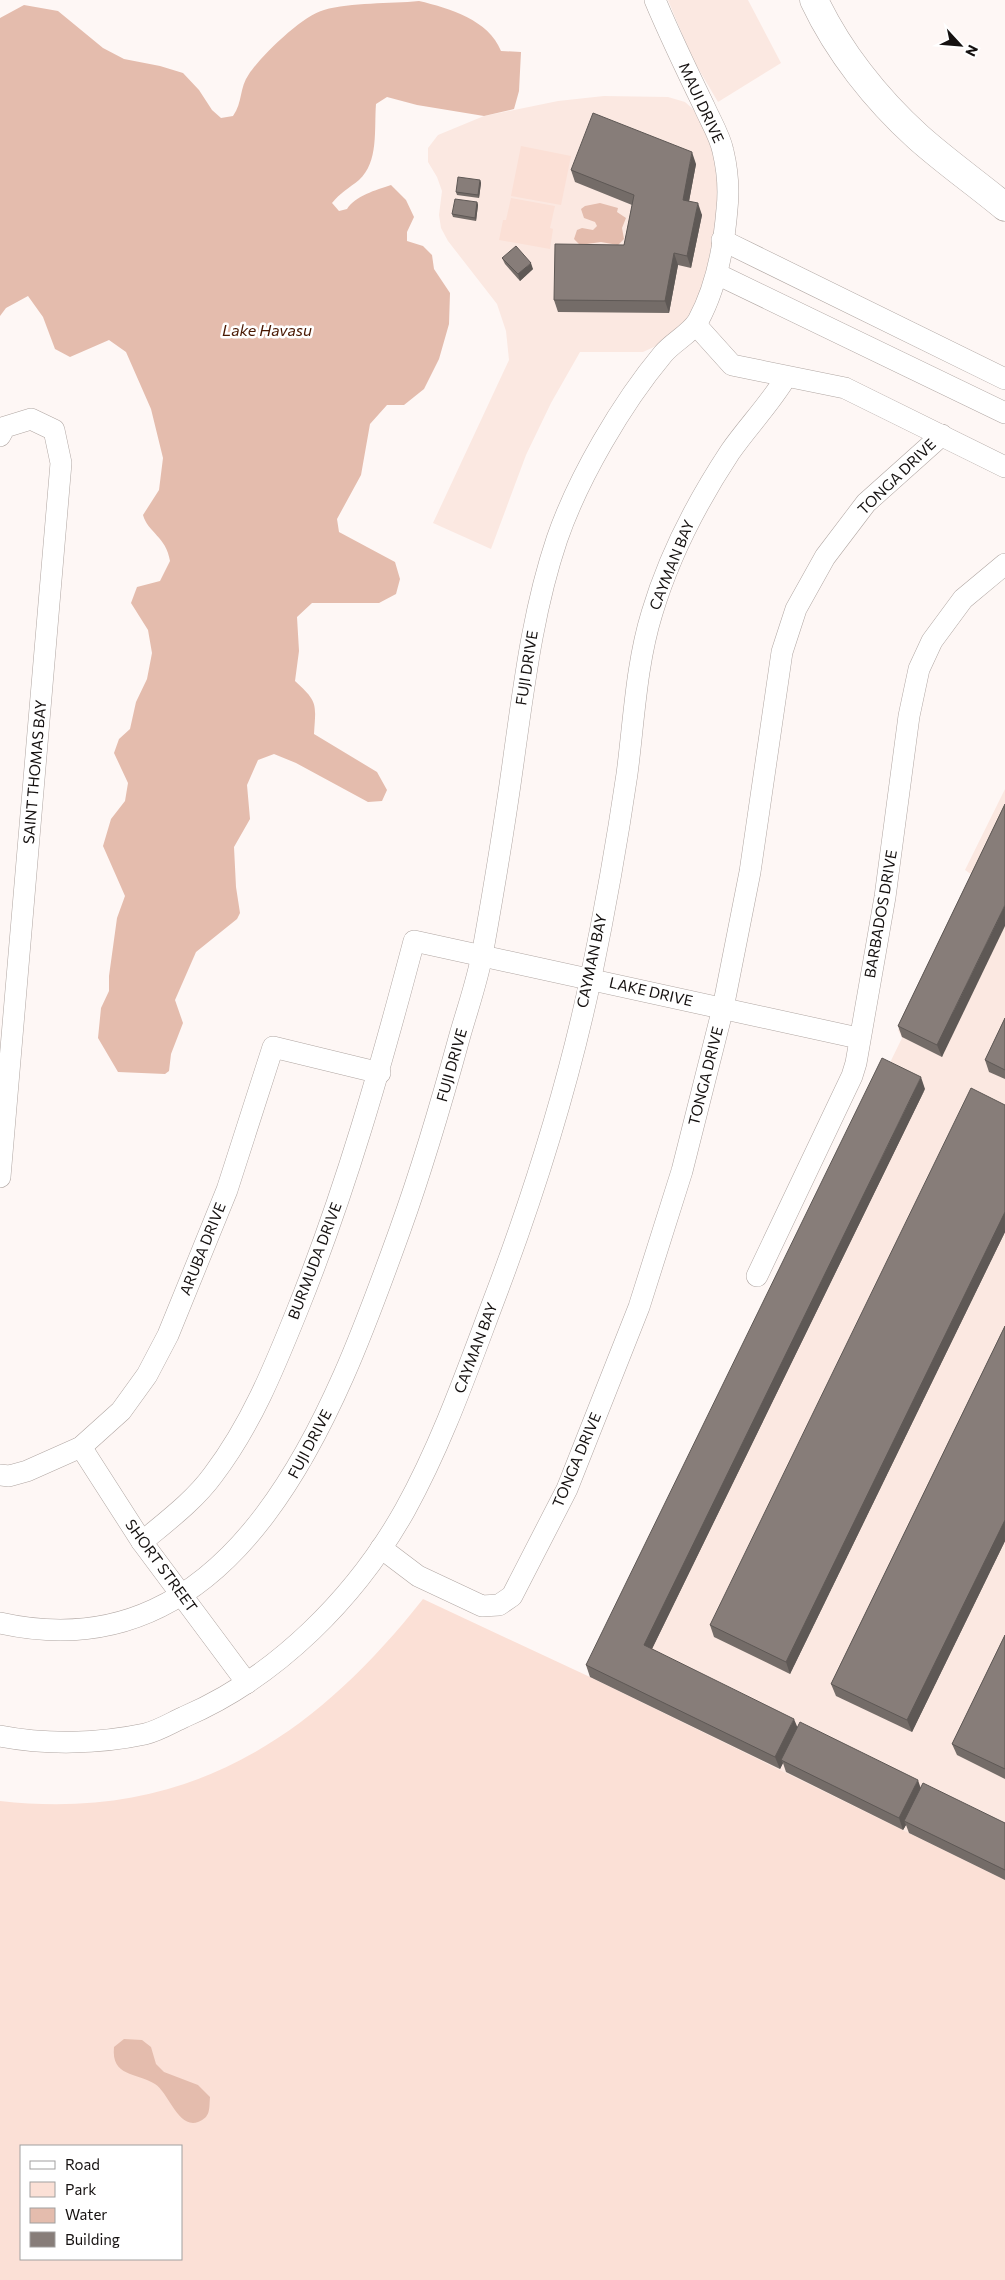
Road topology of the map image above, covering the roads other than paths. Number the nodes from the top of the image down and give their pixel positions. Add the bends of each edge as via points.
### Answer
1 (656, 0) edge
2 (814, 0) edge
3 (1005, 207) edge
4 (722, 240) junction
5 (717, 274) junction
6 (696, 325) junction
7 (786, 377) junction
8 (1005, 379) edge
9 (1005, 413) edge
10 (942, 435) junction
11 (0, 436) edge
12 (1005, 467) edge
13 (1005, 564) edge
14 (414, 941) joint
15 (482, 956) junction
16 (9, 971) edge
17 (591, 978) junction
18 (723, 1008) junction
19 (858, 1038) junction
20 (380, 1073) junction
21 (0, 1177) edge
22 (757, 1276) dead end
23 (80, 1447) junction
24 (0, 1475) edge
25 (142, 1542) junction
26 (381, 1548) junction
27 (182, 1595) junction
28 (0, 1623) edge
29 (247, 1683) junction
30 (0, 1736) edge

1 - 4 street, MAUI DRIVE via 723,148 728,206
2 - 3 street via 861,75 888,107 918,137
4 - 5 street, MAUI DRIVE
4 - 8 street
5 - 6 street, MAUI DRIVE
5 - 9 street
6 - 7 street via 732,365
6 - 15 street, FUJI DRIVE via 665,350 617,419 588,467 558,534 539,598
7 - 10 street via 845,388
7 - 17 street, CAYMAN BAY via 732,450 695,509 669,563 651,617
10 - 12 street
10 - 18 street, TONGA DRIVE via 866,503 825,557 796,609 782,652 750,872
11 - 16 street, SAINT THOMAS BAY via 5,427 31,419 54,430 61,462
13 - 19 street, BARBADOS DRIVE via 963,598 932,641 919,669 909,716 885,897
14 - 15 street, LAKE DRIVE
14 - 20 street, BURMUDA DRIVE
15 - 17 street, LAKE DRIVE
15 - 27 street, FUJI DRIVE via 414,1191 372,1308 321,1428 262,1522 231,1554
16 - 21 street, SAINT THOMAS BAY
17 - 18 street, LAKE DRIVE
17 - 26 street, CAYMAN BAY via 548,1142 506,1269 464,1380 428,1461 406,1508
18 - 19 street, LAKE DRIVE
18 - 26 street, TONGA DRIVE via 682,1171 639,1307 567,1489 512,1596 498,1605 482,1606 418,1576
19 - 22 street, BARBADOS DRIVE via 852,1076
20 - 23 street, ARUBA DRIVE via 273,1047 227,1190 168,1336 147,1375 121,1411
20 - 25 street, BURMUDA DRIVE via 323,1246 264,1392 241,1435 213,1476 185,1506
23 - 24 street, ARUBA DRIVE via 27,1471
23 - 25 street, SHORT STREET
25 - 27 street, SHORT STREET
26 - 29 street via 346,1594 299,1642
27 - 28 street, FUJI DRIVE via 123,1624 76,1632 30,1630
27 - 29 street, SHORT STREET
29 - 30 street via 205,1708 148,1733 95,1741 29,1742

